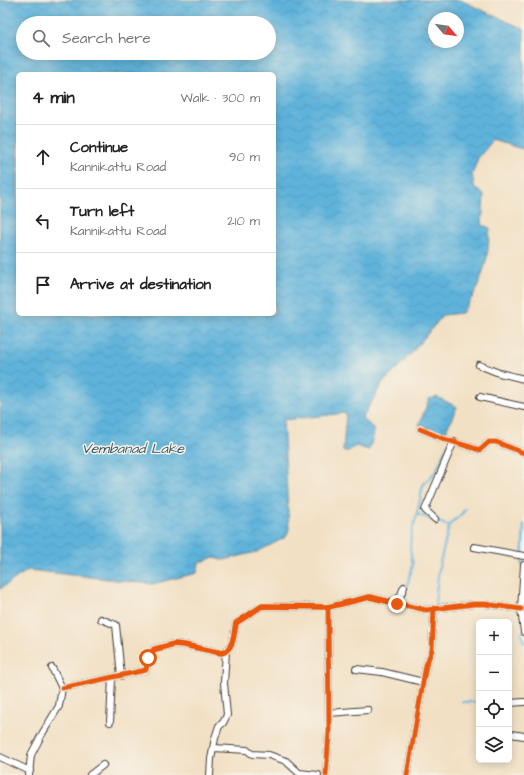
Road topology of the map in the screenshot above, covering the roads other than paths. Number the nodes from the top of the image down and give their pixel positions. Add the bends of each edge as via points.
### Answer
1 (479, 365) dead end
2 (524, 378) edge
3 (480, 397) dead end
4 (524, 407) edge
5 (420, 429) dead end
6 (454, 441) junction
7 (524, 453) edge
8 (435, 519) dead end
9 (474, 547) dead end
10 (524, 556) edge
11 (524, 566) edge
12 (404, 587) dead end
13 (397, 604) junction
14 (328, 607) junction
15 (434, 608) junction
16 (521, 609) junction
17 (101, 620) dead end
18 (524, 632) edge
19 (226, 651) junction
20 (52, 668) dead end
21 (356, 669) dead end
22 (122, 676) junction
23 (112, 678) junction
24 (423, 682) junction
25 (62, 688) junction
26 (524, 702) edge
27 (512, 703) edge
28 (368, 710) dead end
29 (329, 713) junction
30 (110, 722) dead end
31 (512, 734) edge
32 (524, 736) edge
33 (214, 748) junction
34 (0, 757) edge
35 (103, 765) dead end
36 (30, 773) edge
37 (298, 774) edge
38 (90, 775) edge
39 (210, 775) edge
40 (318, 775) edge
41 (326, 775) edge
42 (408, 775) edge

1 - 2 street
3 - 4 street
5 - 6 street
6 - 7 street via 480,450 489,442 496,442
6 - 8 street via 425,510
9 - 10 street
11 - 16 street
12 - 13 street
13 - 14 street via 370,597
13 - 15 street via 426,610
14 - 19 street via 262,606 236,623 233,641
14 - 29 street
15 - 16 street via 485,604
15 - 24 street via 432,650
16 - 18 street
17 - 22 street via 116,624
19 - 22 street via 222,653 174,644 154,650 148,658 146,670
19 - 33 street via 226,715 219,726
20 - 25 street
21 - 24 street via 382,672
22 - 23 street
23 - 25 street
23 - 30 street
24 - 42 street
25 - 36 street via 59,706 31,755
26 - 27 street
28 - 29 street
29 - 41 street
31 - 32 street
33 - 37 street via 247,750 252,754 269,755 286,761
33 - 39 street
34 - 36 street
35 - 38 street
37 - 40 street

